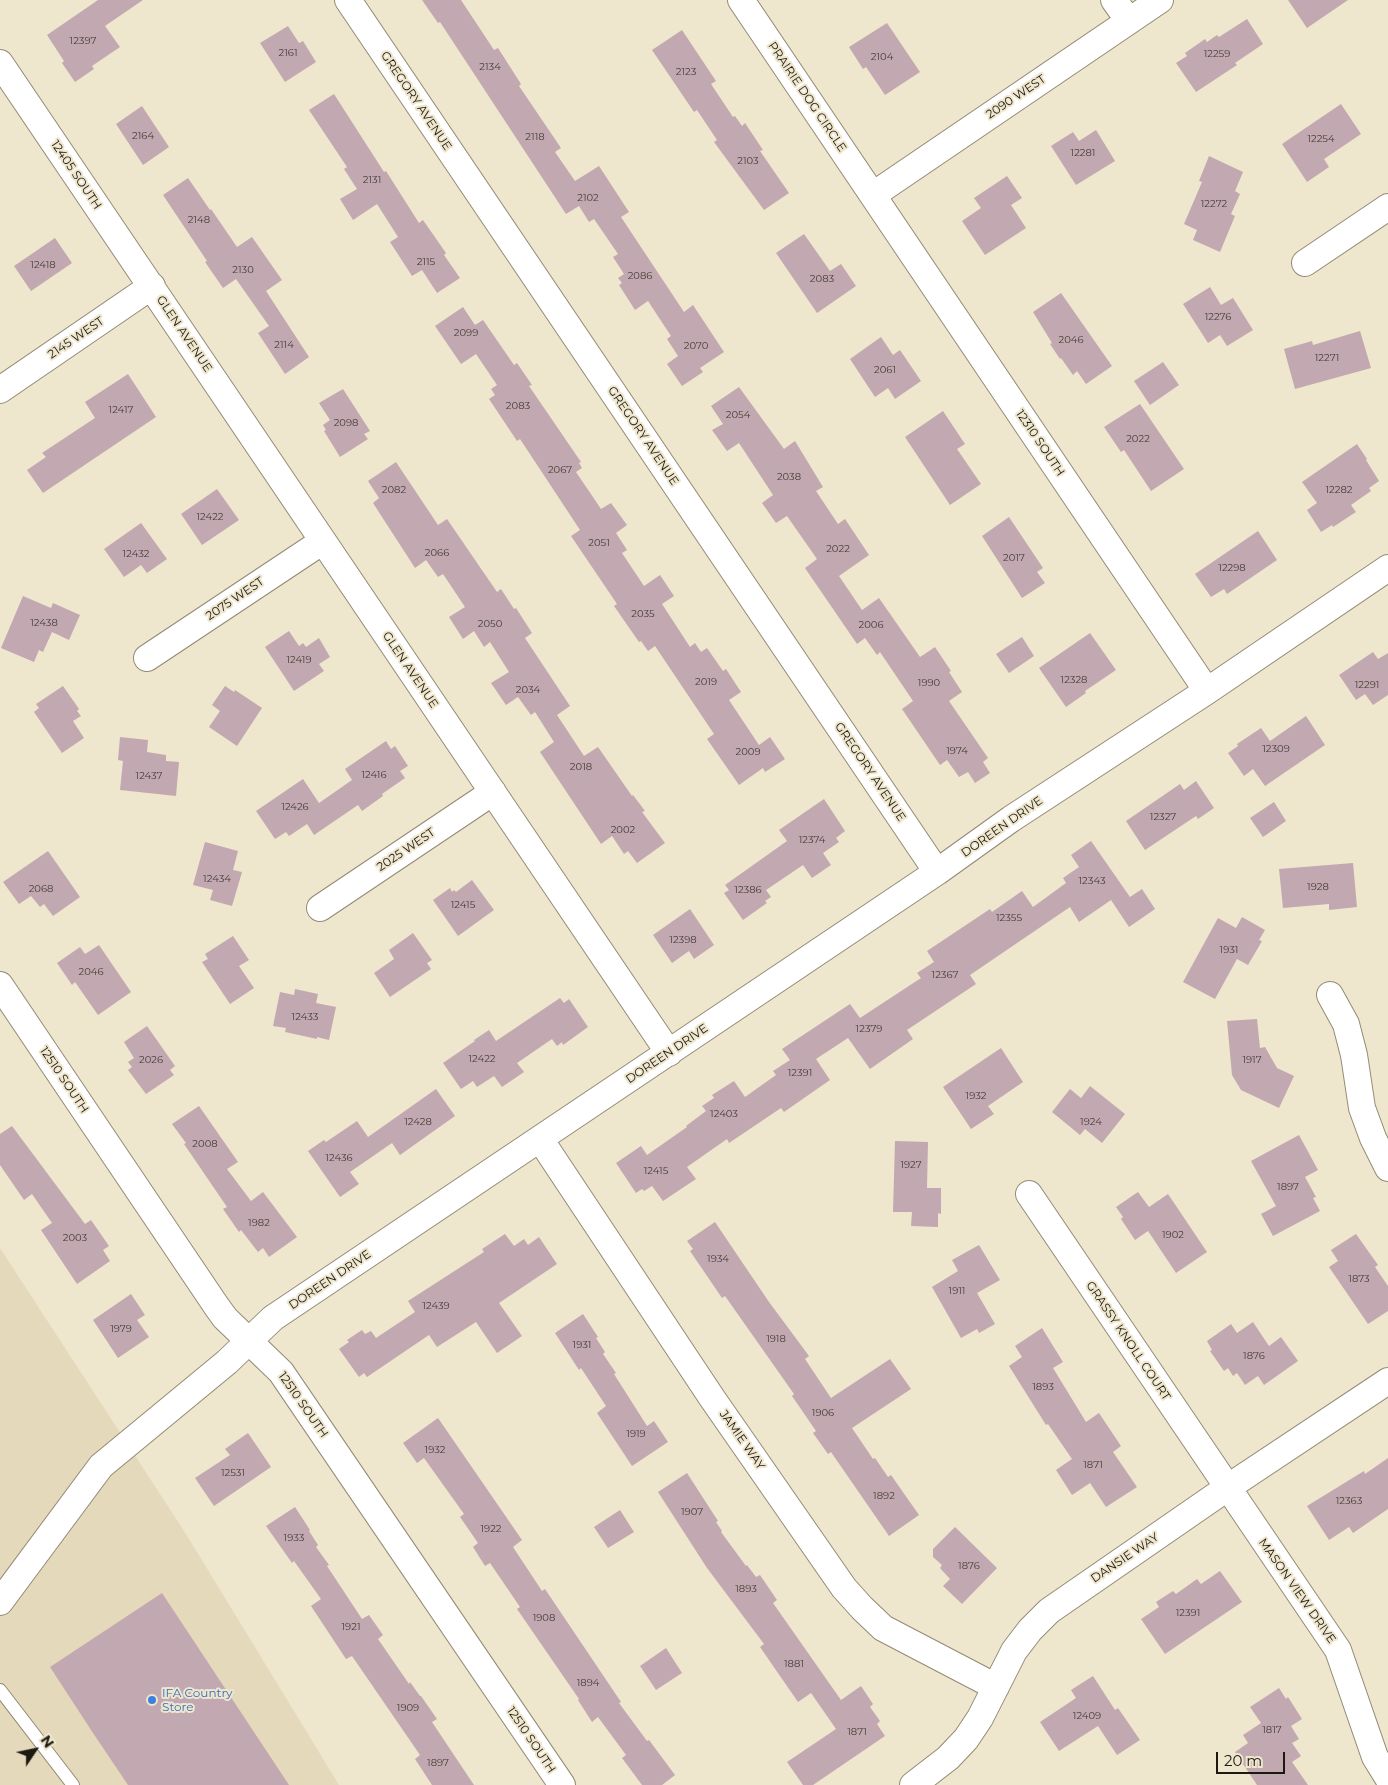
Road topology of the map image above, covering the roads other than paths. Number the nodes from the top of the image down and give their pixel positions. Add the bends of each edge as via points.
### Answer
1 (348, 0) edge
2 (741, 0) edge
3 (1114, 0) edge
4 (1160, 0) edge
5 (1129, 21) junction
6 (0, 63) edge
7 (873, 195) junction
8 (1388, 207) edge
9 (1306, 263) dead end
10 (152, 286) junction
11 (0, 390) edge
12 (323, 541) junction
13 (1388, 568) edge
14 (147, 658) dead end
15 (1208, 691) junction
16 (493, 792) junction
17 (938, 872) junction
18 (320, 908) dead end
19 (0, 985) edge
20 (1330, 995) dead end
21 (669, 1053) junction
22 (540, 1139) junction
23 (1388, 1168) edge
24 (1029, 1194) dead end
25 (249, 1340) junction
26 (1388, 1380) edge
27 (1227, 1488) junction
28 (0, 1602) edge
29 (996, 1687) junction
30 (0, 1690) edge
31 (1384, 1762) edge
32 (73, 1785) edge
33 (562, 1785) edge
34 (913, 1785) edge

1 - 17 street, GREGORY AVENUE
2 - 7 street, PRAIRIE DOG CIRCLE
3 - 5 street
4 - 5 street, 2090 WEST
5 - 7 street, 2090 WEST
6 - 10 street, 12405 SOUTH
7 - 15 street, 12310 SOUTH
8 - 9 street
10 - 11 street, 2145 WEST
10 - 12 street, GLEN AVENUE
12 - 14 street, 2075 WEST
12 - 16 street, GLEN AVENUE
13 - 15 street, DOREEN DRIVE
15 - 17 street, DOREEN DRIVE via 1011,819
16 - 18 street, 2025 WEST
16 - 21 street, GLEN AVENUE
17 - 21 street, DOREEN DRIVE
19 - 25 street, 12510 SOUTH via 217,1307
20 - 23 street via 1346,1024 1362,1108
21 - 22 street, DOREEN DRIVE
22 - 25 street, DOREEN DRIVE via 273,1318
22 - 29 street, JAMIE WAY via 712,1398 844,1588 883,1628
24 - 27 street, GRASSY KNOLL COURT
25 - 28 street, DOREEN DRIVE via 101,1466
25 - 33 street, 12510 SOUTH via 281,1372
26 - 27 street, DANSIE WAY
27 - 29 street, DANSIE WAY via 1049,1611 1014,1651
27 - 31 street, MASON VIEW DRIVE via 1338,1650
29 - 34 street, DANSIE WAY via 966,1739 948,1758
30 - 32 lane

